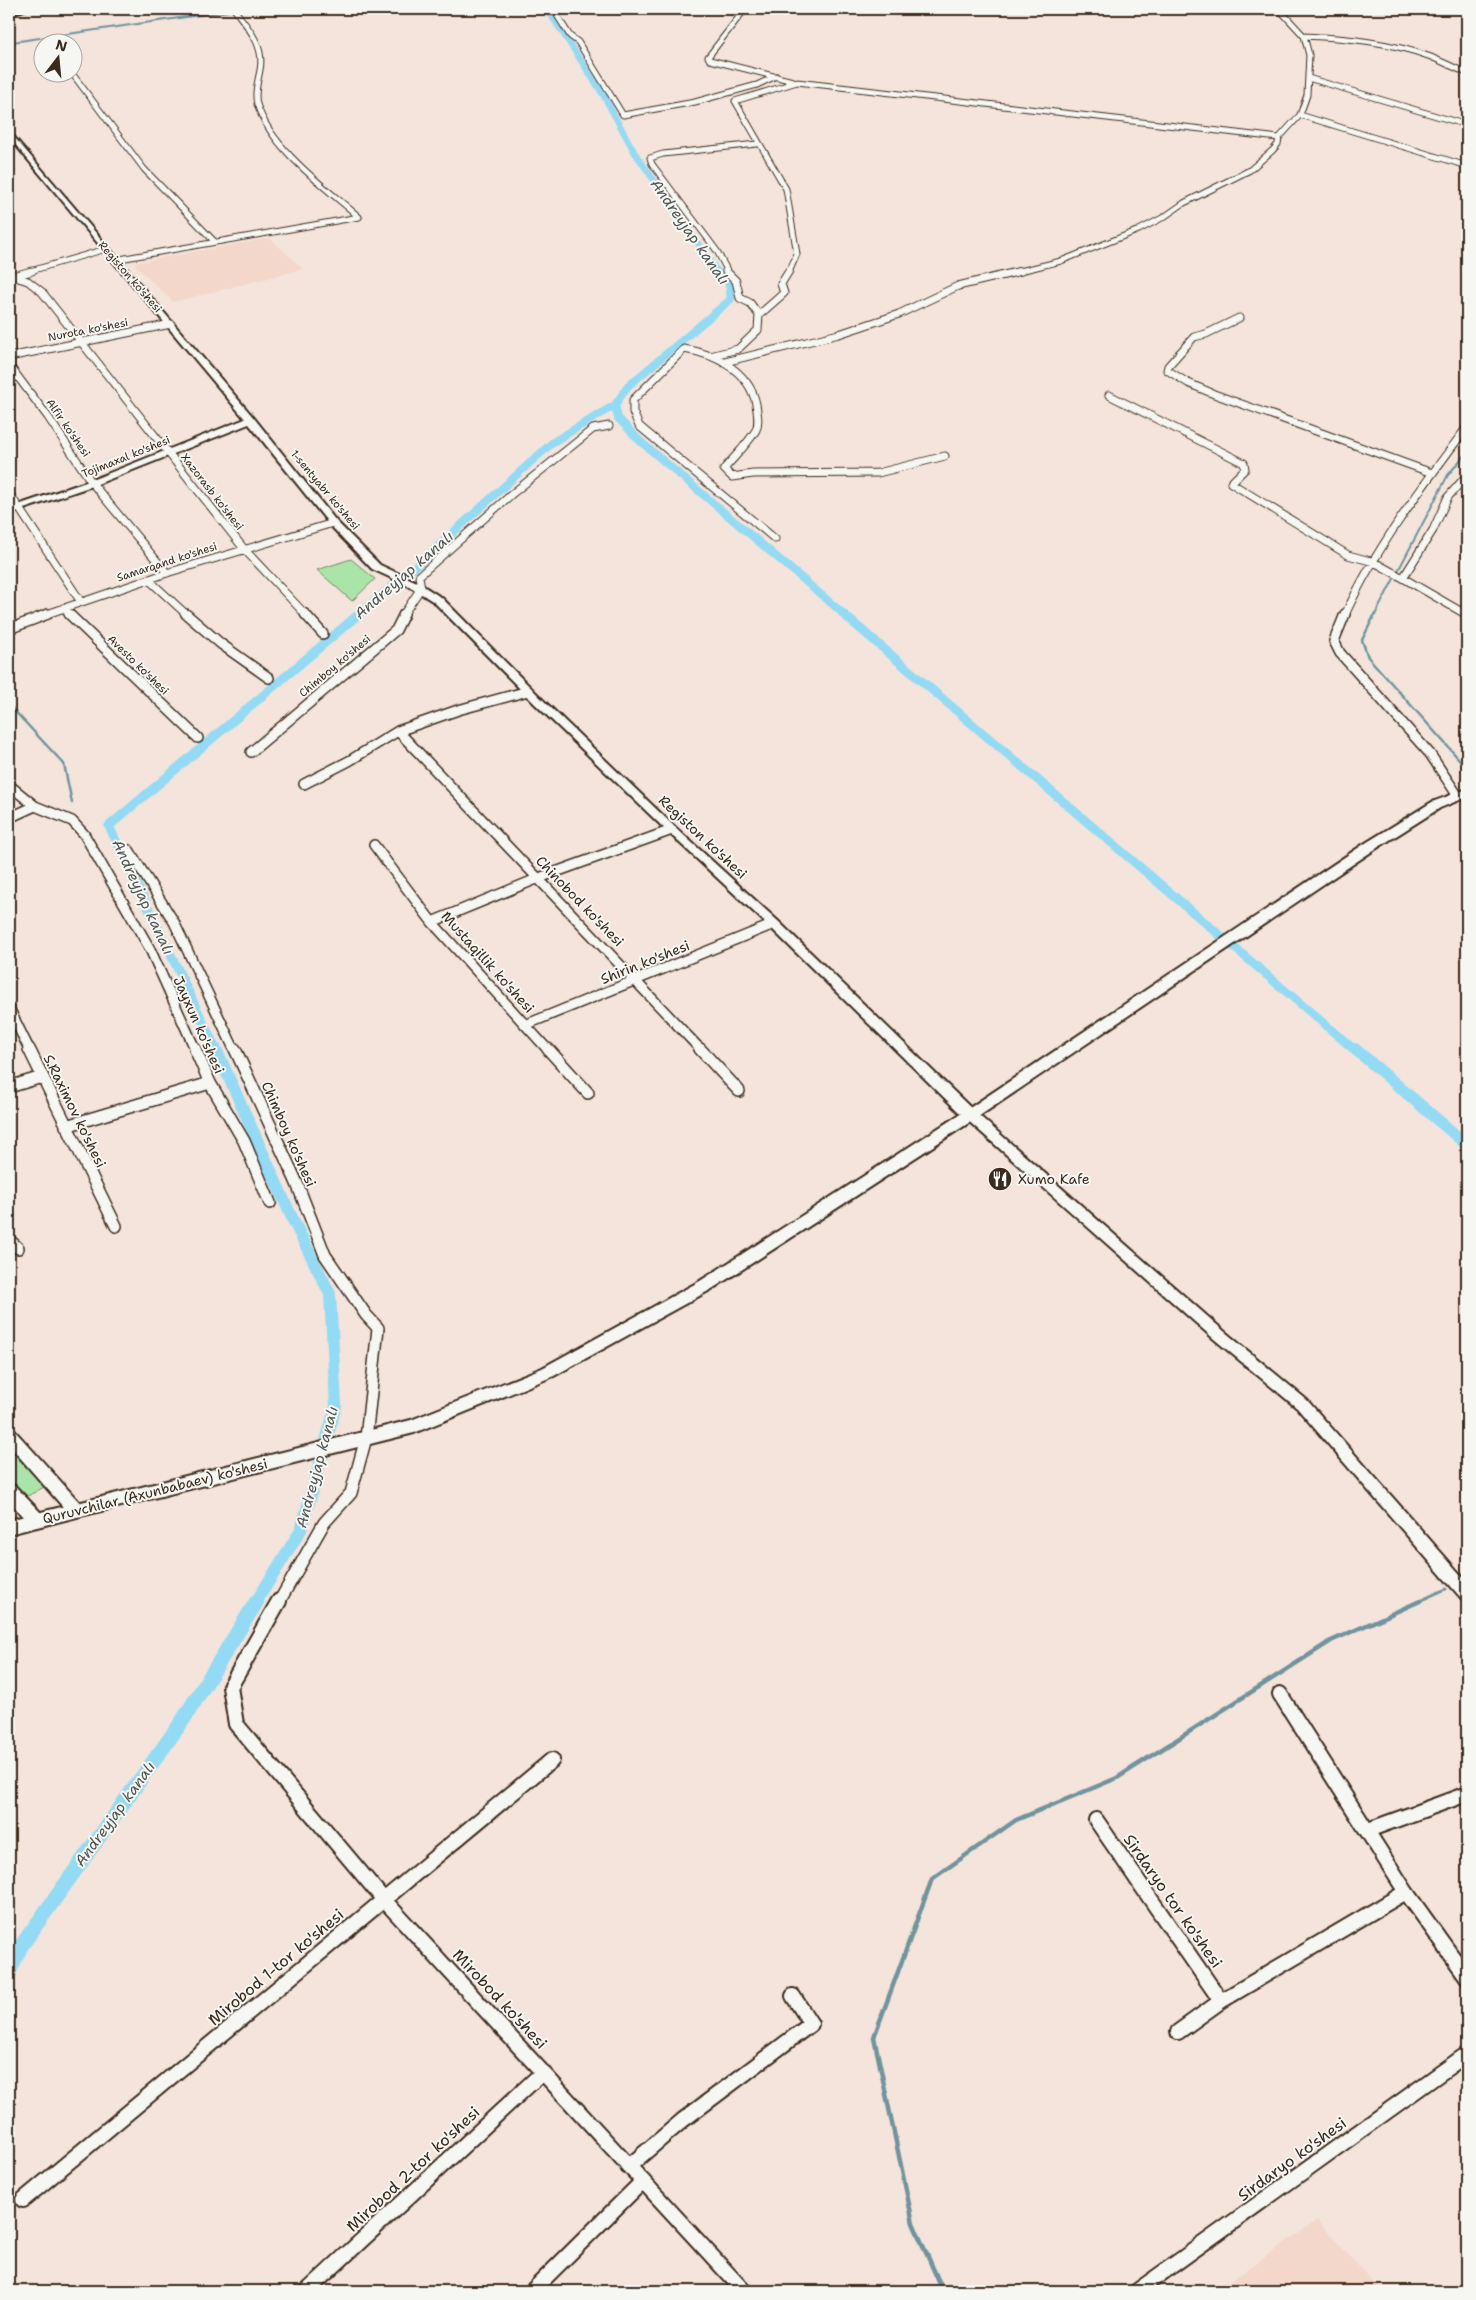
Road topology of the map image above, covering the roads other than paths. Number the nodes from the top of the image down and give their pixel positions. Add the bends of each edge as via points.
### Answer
1 (24, 9) edge
2 (234, 9) edge
3 (553, 9) edge
4 (745, 9) edge
5 (1279, 9) edge
6 (9, 12) edge
7 (1304, 36) junction
8 (1467, 73) edge
9 (776, 76) junction
10 (1308, 78) junction
11 (79, 82) edge
12 (797, 82) junction
13 (1300, 115) junction
14 (1467, 125) edge
15 (9, 133) edge
16 (1279, 138) junction
17 (757, 144) junction
18 (1467, 166) edge
19 (214, 241) junction
20 (106, 249) junction
21 (114, 260) junction
22 (10, 276) edge
23 (759, 315) junction
24 (1239, 318) dead end
25 (171, 324) junction
26 (81, 341) junction
27 (710, 356) junction
28 (9, 357) edge
29 (725, 362) junction
30 (9, 366) edge
31 (1109, 395) dead end
32 (251, 420) junction
33 (609, 426) dead end
34 (1467, 427) edge
35 (169, 452) junction
36 (945, 456) dead end
37 (1432, 473) junction
38 (1467, 475) edge
39 (92, 483) junction
40 (9, 493) edge
41 (13, 510) edge
42 (334, 523) junction
43 (775, 539) dead end
44 (244, 549) junction
45 (1374, 562) junction
46 (166, 573) junction
47 (1403, 578) junction
48 (149, 580) junction
49 (417, 586) junction
50 (81, 602) junction
51 (63, 608) junction
52 (1467, 615) edge
53 (9, 629) edge
54 (323, 634) dead end
55 (269, 678) dead end
56 (528, 691) junction
57 (398, 731) junction
58 (198, 738) dead end
59 (251, 752) dead end
60 (304, 784) dead end
61 (9, 785) edge
62 (1463, 794) edge
63 (35, 806) junction
64 (9, 818) edge
65 (672, 830) junction
66 (374, 845) dead end
67 (129, 850) dead end
68 (539, 878) junction
69 (432, 922) junction
70 (774, 924) junction
71 (637, 981) junction
72 (9, 1008) edge
73 (525, 1025) junction
74 (42, 1077) junction
75 (210, 1082) junction
76 (9, 1087) edge
77 (739, 1091) dead end
78 (588, 1093) dead end
79 (970, 1116) junction
80 (66, 1126) junction
81 (270, 1203) dead end
82 (116, 1226) dead end
83 (9, 1240) edge
84 (18, 1248) dead end
85 (9, 1436) edge
86 (366, 1438) junction
87 (9, 1490) edge
88 (76, 1510) junction
89 (37, 1520) junction
90 (9, 1527) edge
91 (1467, 1593) edge
92 (1280, 1694) dead end
93 (236, 1724) joint
94 (552, 1760) dead end
95 (1467, 1794) edge
96 (1096, 1820) dead end
97 (1368, 1830) junction
98 (1406, 1892) junction
99 (384, 1900) junction
100 (1467, 1977) edge
101 (793, 1996) dead end
102 (1221, 2001) junction
103 (1178, 2032) dead end
104 (1467, 2054) edge
105 (543, 2072) junction
106 (628, 2167) junction
107 (643, 2181) junction
108 (23, 2200) dead end
109 (308, 2291) edge
110 (532, 2291) edge
111 (744, 2291) edge
112 (1136, 2291) edge

1 - 6 street
2 - 19 street via 262,56 255,94 261,115 281,145 359,217
3 - 9 street via 570,36 578,42 623,115 705,100 767,83
4 - 9 street via 708,57
5 - 7 street
7 - 8 street via 1341,38 1412,52
7 - 10 street via 1310,55
9 - 12 street
10 - 13 street via 1307,95
10 - 14 street
11 - 19 street via 144,169
12 - 16 street
12 - 17 street via 735,101
13 - 16 street
13 - 18 street
15 - 20 street, Registon ko'shesi
16 - 29 street via 1273,150 1250,170 1139,230 1061,260 958,286 899,314 839,334
17 - 23 street via 786,189 797,254 781,284 784,293
17 - 23 street via 650,158 717,251 725,270 736,281 740,298 750,303
19 - 21 street
20 - 21 street, Registon ko'shesi
20 - 22 street
21 - 25 street, Registon ko'shesi
22 - 26 street, Xazorasb ko'shesi via 28,281 42,292
23 - 27 street via 758,330 738,349
24 - 37 street via 1194,337 1168,370 1214,394
25 - 26 street, Nurota ko'shesi
25 - 32 street, Registon ko'shesi
26 - 28 street, Nurota ko'shesi
26 - 35 street, Xazorasb ko'shesi
27 - 29 street
27 - 43 street via 702,350 684,349 640,391 634,400 633,412 639,426
29 - 36 street via 748,385 756,404 757,429 724,470 732,476 878,473
30 - 39 street, Alfir ko'shesi
31 - 45 street via 1244,463 1245,470 1231,483 1348,555
32 - 35 street, Tojimaxal ko'shesi
32 - 42 street, 1-sentyabr ko'shesi
33 - 49 street, Chimboy ko'shesi via 593,429 513,493 419,576
34 - 37 street
35 - 39 street, Tojimaxal ko'shesi
35 - 44 street, Xazorasb ko'shesi
37 - 45 street
38 - 47 street via 1448,497 1433,530
39 - 41 street, Tojimaxal ko'shesi
39 - 46 street, Alfir ko'shesi
40 - 41 street
41 - 50 street
42 - 44 street, Samarqand ko'shesi
42 - 49 street, 1-sentyabr ko'shesi via 376,567
44 - 46 street, Samarqand ko'shesi
44 - 54 street, Xazorasb ko'shesi
45 - 47 street
45 - 62 street via 1340,623 1334,641 1340,652
46 - 48 street, Samarqand ko'shesi
47 - 52 street
48 - 50 street, Samarqand ko'shesi
48 - 55 street via 211,638
49 - 56 street, Registon ko'shesi via 438,600
49 - 59 street, Chimboy ko'shesi via 396,630
50 - 51 street, Samarqand ko'shesi
51 - 53 street, Samarqand ko'shesi
51 - 58 street, Avesto ko'shesi
56 - 57 street
56 - 65 street, Registon ko'shesi
57 - 60 street
57 - 68 street, Chinobod ko'shesi
61 - 63 street, Jayxun ko'shesi
62 - 79 main road, Quruvchilar (Axunbabaev) ko'shesi via 1436,805 1369,847
63 - 64 street
63 - 75 street, Jayxun ko'shesi via 72,821 84,834 150,949
65 - 68 street
65 - 70 street, Registon ko'shesi
66 - 69 street, Mustaqillik ko'shesi
67 - 86 street, Chimboy ko'shesi via 174,922 208,992 296,1181 325,1255 378,1328
68 - 69 street
68 - 71 street, Chinobod ko'shesi
69 - 73 street, Mustaqillik ko'shesi
70 - 71 street, Shirin ko'shesi
70 - 79 street, Registon ko'shesi
71 - 73 street, Shirin ko'shesi
71 - 77 street, Chinobod ko'shesi
72 - 74 street, S.Raximov ko'shesi
73 - 78 street, Mustaqillik ko'shesi
74 - 76 street
74 - 80 street, S.Raximov ko'shesi
75 - 80 street
75 - 81 street, Jayxun ko'shesi via 244,1141
79 - 86 main road, Quruvchilar (Axunbabaev) ko'shesi via 706,1285 548,1372 414,1426
79 - 91 street, Registon ko'shesi via 1302,1404
80 - 82 street, S.Raximov ko'shesi
83 - 84 street
85 - 88 street
86 - 88 main road, Quruvchilar (Axunbabaev) ko'shesi
86 - 93 street, Chimboy ko'shesi via 351,1493 324,1523 230,1687
87 - 89 street
88 - 89 main road, Quruvchilar (Axunbabaev) ko'shesi
89 - 90 main road, Quruvchilar (Axunbabaev) ko'shesi
92 - 97 street
93 - 99 street, Mirobod ko'shesi
94 - 99 street, Mirobod 1-tor ko'shesi
95 - 97 street
96 - 102 street, Sirdaryo tor ko'shesi
97 - 98 street
98 - 100 street
98 - 102 street
99 - 105 street, Mirobod ko'shesi
99 - 108 street, Mirobod 1-tor ko'shesi
101 - 106 street via 811,2024 683,2120
102 - 103 street
104 - 112 street, Sirdaryo ko'shesi
105 - 106 street, Mirobod ko'shesi
105 - 109 street, Mirobod 2-tor ko'shesi
106 - 107 street, Mirobod ko'shesi
107 - 110 street
107 - 111 street, Mirobod ko'shesi

